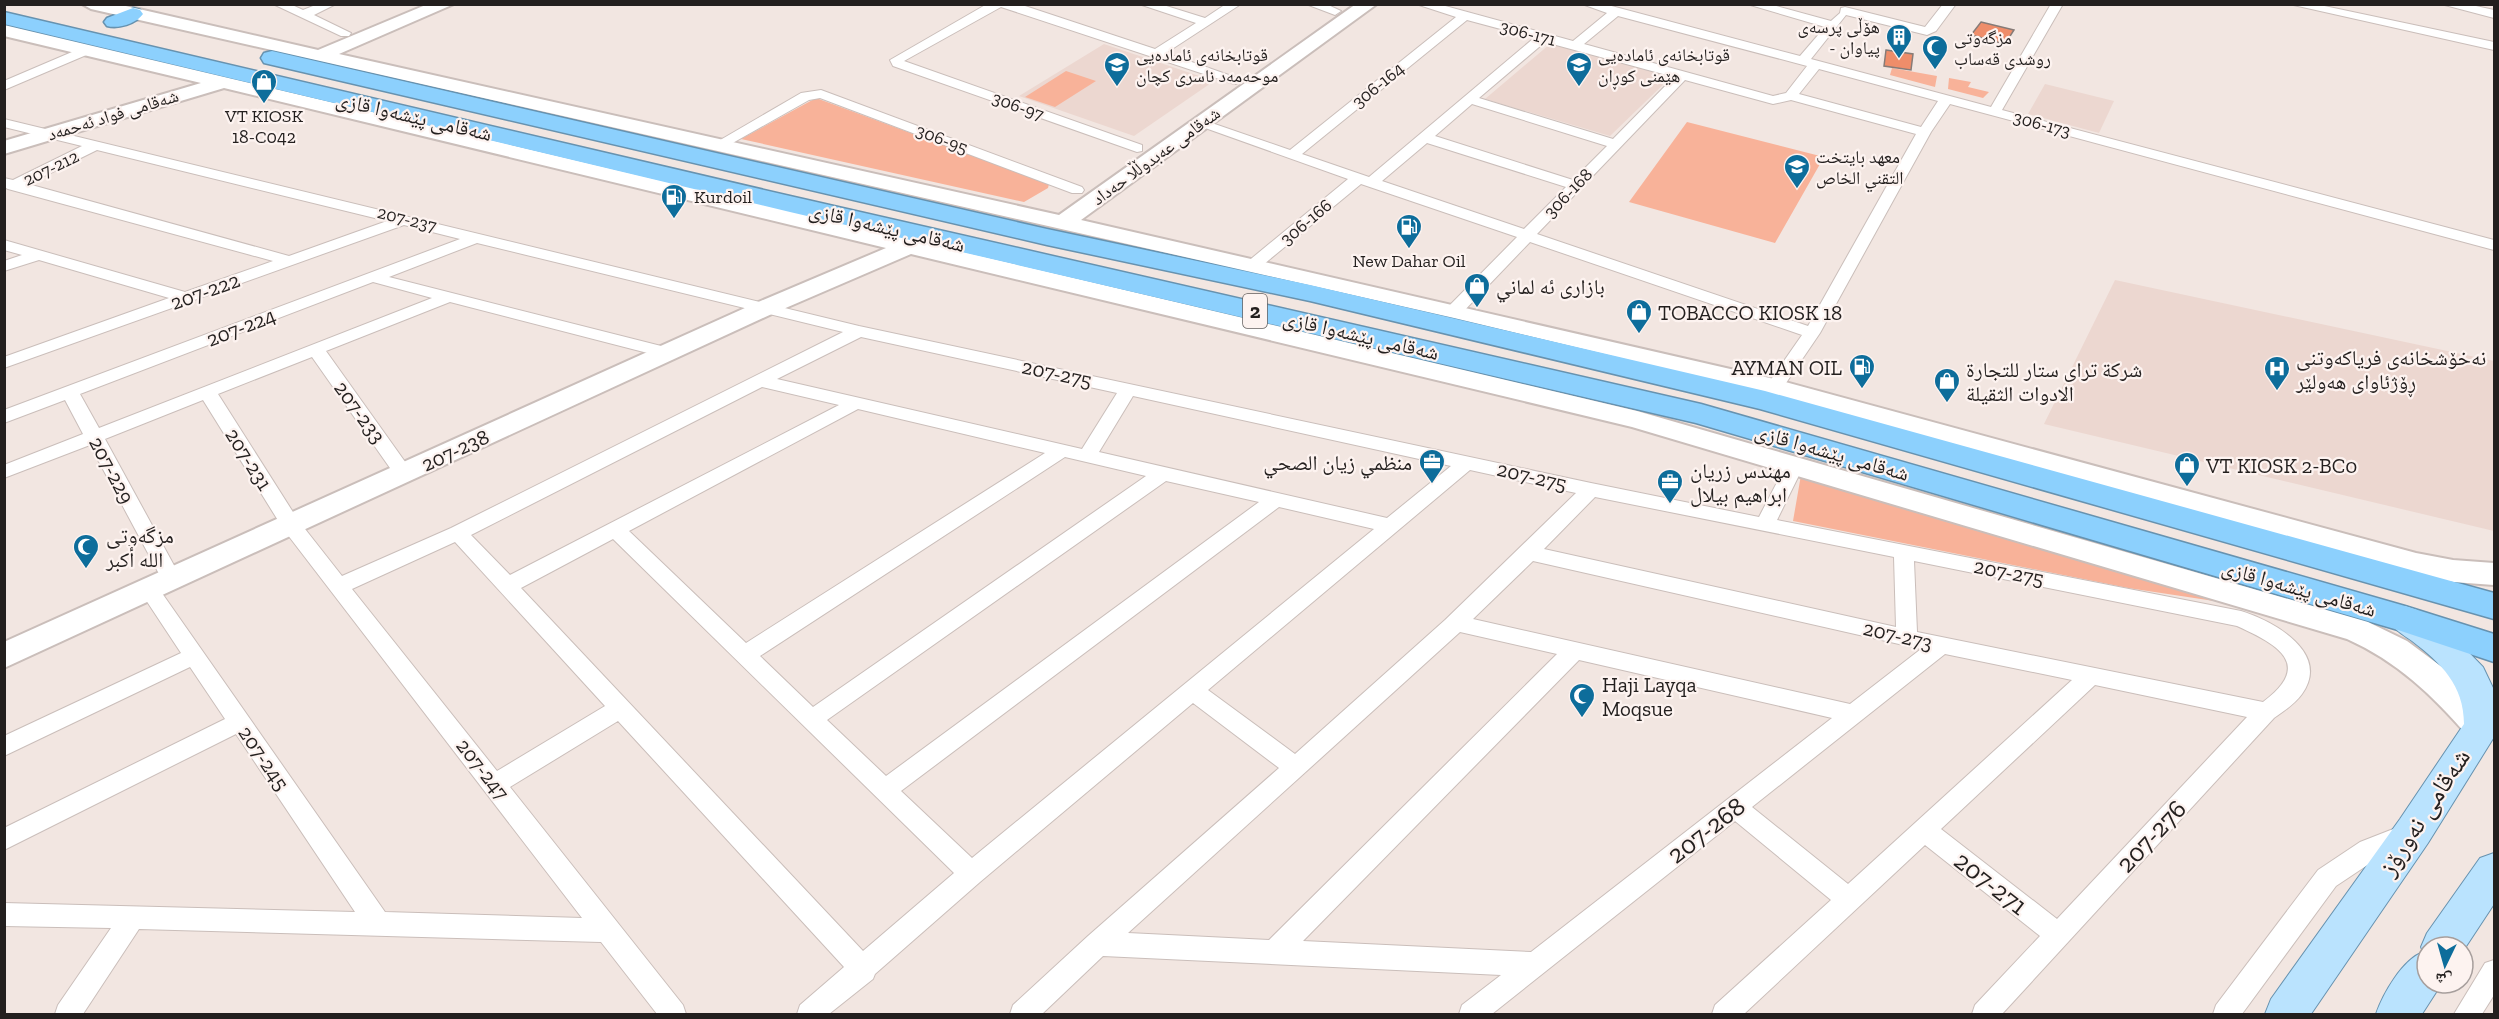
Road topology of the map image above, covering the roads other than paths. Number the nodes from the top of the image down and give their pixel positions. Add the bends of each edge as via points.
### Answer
1 (39, 4) edge
2 (279, 4) edge
3 (330, 4) edge
4 (417, 4) edge
5 (445, 4) edge
6 (997, 4) edge
7 (1005, 4) edge
8 (1145, 4) edge
9 (1235, 4) edge
10 (1312, 4) edge
11 (1368, 4) edge
12 (1422, 4) edge
13 (1588, 4) edge
14 (1753, 4) edge
15 (1950, 4) edge
16 (2057, 4) edge
17 (2295, 4) edge
18 (2367, 4) edge
19 (2447, 4) edge
20 (1339, 8) edge
21 (1847, 8) edge
22 (105, 10) edge
23 (1615, 12) junction
24 (2494, 14) edge
25 (302, 15) junction
26 (1465, 16) junction
27 (4, 18) edge
28 (2364, 19) junction
29 (1207, 22) junction
30 (1833, 25) junction
31 (4, 30) edge
32 (1543, 37) junction
33 (341, 39) junction
34 (76, 43) junction
35 (1575, 46) junction
36 (2494, 46) edge
37 (1157, 53) junction
38 (310, 54) junction
39 (1810, 62) junction
40 (1683, 75) junction
41 (1236, 80) junction
42 (222, 82) junction
43 (4, 86) edge
44 (1791, 96) junction
45 (475, 98) junction
46 (1947, 98) junction
47 (1469, 99) junction
48 (1995, 111) junction
49 (393, 118) junction
50 (4, 123) edge
51 (1201, 124) junction
52 (1924, 132) junction
53 (48, 135) junction
54 (1424, 137) junction
55 (1616, 144) junction
56 (96, 145) junction
57 (717, 146) junction
58 (514, 147) junction
59 (4, 148) edge
60 (1137, 148) junction
61 (1292, 155) junction
62 (750, 169) junction
63 (1365, 180) junction
64 (814, 183) junction
65 (8, 185) edge
66 (1575, 185) junction
67 (725, 189) junction
68 (1077, 190) junction
69 (790, 204) junction
70 (406, 219) junction
71 (1527, 235) junction
72 (478, 237) junction
73 (1037, 241) junction
74 (4, 245) edge
75 (2494, 245) edge
76 (907, 247) junction
77 (39, 255) junction
78 (290, 261) junction
79 (1252, 266) junction
80 (4, 267) edge
81 (371, 277) junction
82 (448, 297) junction
83 (187, 298) junction
84 (765, 308) junction
85 (1447, 317) junction
86 (859, 331) junction
87 (1812, 333) junction
88 (316, 350) junction
89 (667, 353) junction
90 (4, 363) edge
91 (760, 381) junction
92 (1128, 389) junction
93 (70, 392) junction
94 (208, 393) junction
95 (1770, 394) junction
96 (856, 403) junction
97 (4, 417) edge
98 (94, 436) junction
99 (1063, 450) junction
100 (1087, 456) junction
101 (1468, 462) junction
102 (1795, 465) junction
103 (4, 472) edge
104 (404, 473) junction
105 (1164, 473) junction
106 (1898, 483) junction
107 (1591, 490) junction
108 (1276, 499) junction
109 (1766, 523) junction
110 (291, 525) junction
111 (1392, 526) junction
112 (615, 529) junction
113 (458, 533) junction
114 (1904, 551) junction
115 (1530, 553) junction
116 (2372, 562) junction
117 (2494, 574) edge
118 (161, 585) junction
119 (509, 585) junction
120 (339, 586) junction
121 (2449, 593) junction
122 (2494, 594) edge
123 (2494, 606) edge
124 (2404, 619) junction
125 (1456, 623) junction
126 (1907, 637) junction
127 (1941, 645) junction
128 (2494, 648) edge
129 (1575, 650) junction
130 (2293, 652) joint
131 (744, 655) junction
132 (4, 656) edge
133 (194, 656) junction
134 (2091, 676) junction
135 (1193, 691) junction
136 (621, 708) junction
137 (2266, 712) junction
138 (1853, 714) junction
139 (811, 720) junction
140 (239, 722) junction
141 (2486, 722) edge
142 (4, 747) edge
143 (1295, 767) junction
144 (495, 784) junction
145 (884, 791) junction
146 (1735, 807) junction
147 (1924, 830) junction
148 (2414, 831) junction
149 (4, 840) edge
150 (2494, 871) edge
151 (972, 874) junction
152 (1849, 900) junction
153 (4, 914) edge
154 (133, 917) junction
155 (378, 924) junction
156 (608, 930) junction
157 (2058, 935) junction
158 (2450, 935) edge
159 (1096, 944) junction
160 (1273, 954) junction
161 (1535, 964) junction
162 (864, 970) junction
163 (2494, 972) edge
164 (2415, 988) edge
165 (68, 1014) edge
166 (674, 1014) edge
167 (810, 1014) edge
168 (1023, 1014) edge
169 (1472, 1014) edge
170 (1725, 1014) edge
171 (1985, 1014) edge
172 (2226, 1014) edge
173 (2286, 1014) edge
174 (2397, 1014) edge
175 (2467, 1014) edge

1 - 22 highway, شەقامی پێشەوا قازی / 2
2 - 25 street
3 - 25 street
4 - 33 main road
5 - 33 main road
6 - 60 street, 306-97 via 896,60
7 - 37 street
8 - 29 street
9 - 29 street
10 - 20 street
11 - 51 main road, شەقامی عەبدوڵڵا حەداد
12 - 26 street, 306-171
13 - 23 street, 306-173
14 - 30 street
15 - 21 street via 1932,28 1917,31
16 - 48 street
17 - 28 street
18 - 28 street
19 - 24 street
20 - 41 main road, شەقامی عەبدوڵڵا حەداد
21 - 30 street
22 - 38 main road
22 - 45 highway, شەقامی پێشەوا قازی / 2
23 - 35 street
23 - 39 street, 306-173
25 - 33 street
26 - 32 street, 306-171
26 - 61 street, 306-164
27 - 34 highway, شەقامی پێشەوا قازی / 2
28 - 36 street
29 - 37 street
30 - 39 street
31 - 34 main road
32 - 35 street, 306-171
32 - 47 street, 306-166
33 - 38 main road
34 - 42 main road
34 - 43 street
34 - 49 highway, شەقامی پێشەوا قازی / 2
35 - 40 street, 306-171
37 - 41 street
38 - 45 main road
39 - 44 street
39 - 46 street, 306-173
40 - 44 street, 306-171 via 1773,100
40 - 55 street, 306-168
41 - 60 main road, شەقامی عەبدوڵڵا حەداد
42 - 49 main road
42 - 53 main road, شەقامی فواد ئەحمەد
44 - 52 street
45 - 57 main road
45 - 62 highway, شەقامی پێشەوا قازی / 2
46 - 48 street, 306-173
46 - 52 street
47 - 54 street, 306-166
47 - 55 street
48 - 75 street, 306-173
49 - 58 highway, شەقامی پێشەوا قازی / 2
50 - 53 street, 207-237
51 - 61 street
51 - 73 main road, شەقامی عەبدوڵڵا حەداد
52 - 87 street
53 - 56 street, 207-237
53 - 59 main road, شەقامی فواد ئەحمەد
54 - 63 street, 306-166
54 - 66 street
55 - 66 street, 306-168
56 - 65 street, 207-212
56 - 70 street, 207-237
57 - 68 street, 306-95 via 806,96 826,95
57 - 73 main road
58 - 67 highway, شەقامی پێشەوا قازی / 2
58 - 76 main road
60 - 68 main road, شەقامی عەبدوڵڵا حەداد
61 - 63 street
62 - 64 highway, شەقامی پێشەوا قازی / 2
62 - 67 highway via 756,175 753,182
63 - 71 street
63 - 79 street, 306-166
64 - 69 highway via 799,183 785,190 782,199
64 - 73 highway, شەقامی پێشەوا قازی / 2
65 - 78 street
66 - 71 street, 306-168
67 - 69 highway, شەقامی پێشەوا قازی / 2
68 - 73 main road, شەقامی عەبدوڵڵا حەداد
69 - 73 highway, شەقامی پێشەوا قازی / 2
70 - 72 street, 207-237
70 - 78 street, 207-222
71 - 85 street, 306-168
71 - 87 street
72 - 81 street, 207-224
72 - 84 street, 207-237
73 - 76 main road
73 - 79 main road
73 - 85 highway, شەقامی پێشەوا قازی / 2
73 - 102 main road
73 - 106 highway, شەقامی پێشەوا قازی / 2 via 1701,414
74 - 77 street
76 - 84 main road, 207-238
77 - 80 street
77 - 83 street
78 - 83 street, 207-222
79 - 85 main road
81 - 82 street
81 - 93 street, 207-224
82 - 88 street
82 - 89 street
83 - 90 street, 207-222
84 - 86 street, 207-275
84 - 89 main road, 207-238
85 - 95 highway, شەقامی پێشەوا قازی / 2
86 - 91 street
86 - 92 street, 207-275
87 - 95 street
88 - 94 street
88 - 104 street, 207-233
89 - 104 main road, 207-238
91 - 96 street
91 - 113 street
92 - 100 street
92 - 101 street, 207-275
93 - 97 street, 207-224
93 - 98 street, 207-229
94 - 98 street
94 - 110 street, 207-231
95 - 116 highway, شەقامی پێشەوا قازی / 2
96 - 99 street
96 - 112 street
98 - 103 street
98 - 118 street, 207-229
99 - 100 street
99 - 131 street
100 - 105 street
101 - 107 street, 207-275
101 - 111 street
102 - 106 main road
102 - 109 street
104 - 110 main road, 207-238
105 - 108 street
105 - 139 street
106 - 124 highway, شەقامی پێشەوا قازی / 2
106 - 141 main road via 2357,630 2415,660
107 - 109 street, 207-275
107 - 115 street
108 - 111 street
108 - 145 street
109 - 114 street, 207-275
110 - 118 main road, 207-238
110 - 120 street, 207-247
111 - 135 street
112 - 119 street
112 - 131 street
113 - 119 street
113 - 120 street
114 - 126 street
114 - 130 street, 207-275 via 2241,619 2271,632
115 - 125 street
115 - 126 street, 207-273
116 - 117 main road
116 - 121 highway, شەقامی پێشەوا قازی / 2
118 - 132 main road, 207-238
118 - 133 street, 207-245
119 - 136 street
120 - 144 street, 207-247
121 - 122 main road
121 - 123 highway, شەقامی پێشەوا قازی / 2
124 - 128 highway, شەقامی پێشەوا قازی / 2
124 - 141 main road, شەقامی نەورۆز via 2442,646 2470,677
125 - 129 street
125 - 143 street
126 - 127 street, 207-273
127 - 134 street, 207-273
127 - 138 street, 207-268
129 - 138 street
129 - 160 street
130 - 137 street, 207-276 via 2299,671 2296,685
131 - 139 street
133 - 140 street, 207-245
133 - 142 street
134 - 137 street, 207-273
134 - 147 street
135 - 143 street
135 - 151 street
136 - 144 street
136 - 162 street
137 - 157 street, 207-276
138 - 146 street, 207-268
139 - 145 street
140 - 149 street
140 - 155 street, 207-245
141 - 148 main road, شەقامی نەورۆز
143 - 159 street
144 - 156 street, 207-247
145 - 151 street
146 - 152 street
146 - 161 street, 207-268
147 - 152 street
147 - 157 street, 207-271
148 - 172 street via 2369,850 2327,878
148 - 173 main road, شەقامی نەورۆز
150 - 158 main road
151 - 162 street
152 - 170 street
153 - 154 street
154 - 155 street
154 - 165 street
155 - 156 street
156 - 166 street, 207-247
157 - 171 street, 207-276
159 - 160 street
159 - 168 street
160 - 161 street
161 - 169 street, 207-268
162 - 167 street
163 - 175 street
164 - 174 main road

